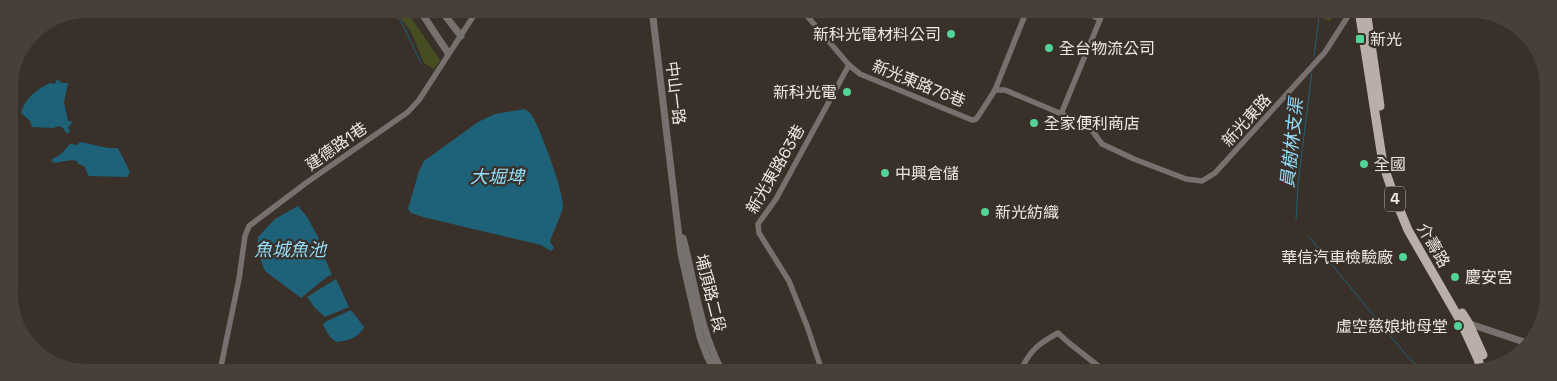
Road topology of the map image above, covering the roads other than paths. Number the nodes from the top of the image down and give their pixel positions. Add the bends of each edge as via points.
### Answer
1 (425, 18) edge
2 (447, 18) edge
3 (472, 18) edge
4 (653, 18) edge
5 (809, 18) edge
6 (1024, 18) edge
7 (1347, 18) edge
8 (1360, 18) edge
9 (1367, 18) edge
10 (1100, 19) edge
11 (461, 36) junction
12 (448, 53) junction
13 (849, 65) junction
14 (994, 90) junction
15 (1061, 114) junction
16 (673, 180) joint
17 (678, 220) junction
18 (1465, 323) junction
19 (1521, 341) edge
20 (1479, 362) edge
21 (1485, 362) edge
22 (819, 363) edge
23 (1024, 363) edge
24 (1095, 363) edge
25 (221, 364) edge
26 (711, 364) edge
27 (718, 364) edge

1 - 12 street
2 - 11 street
3 - 11 street, 建德路1巷
4 - 16 street, 中山一路
5 - 13 street
6 - 14 street, 新光東路76巷
7 - 15 street, 新光東路 via 1325,52 1215,173 1202,181 1186,179 1102,144 1088,125
8 - 18 main road, 介壽路 / 4 via 1383,164 1408,230
9 - 18 main road, 介壽路 / 4 via 1395,184 1416,237
10 - 15 street
11 - 12 street, 建德路1巷
12 - 25 street, 建德路1巷 via 408,112 249,226
13 - 14 street, 新光東路76巷 via 860,74 972,120 976,120
13 - 22 street, 新光東路63巷 via 776,199 758,224 760,233 789,281
14 - 15 street via 1005,90
16 - 17 street, 埔頂路二段
17 - 26 street, 埔頂路二段 via 681,254 700,337
17 - 27 street, 埔頂路二段 via 707,336
18 - 19 street
18 - 20 main road, 介壽路 / 4
18 - 21 main road, 介壽路 / 4
23 - 24 street via 1039,343 1058,332

